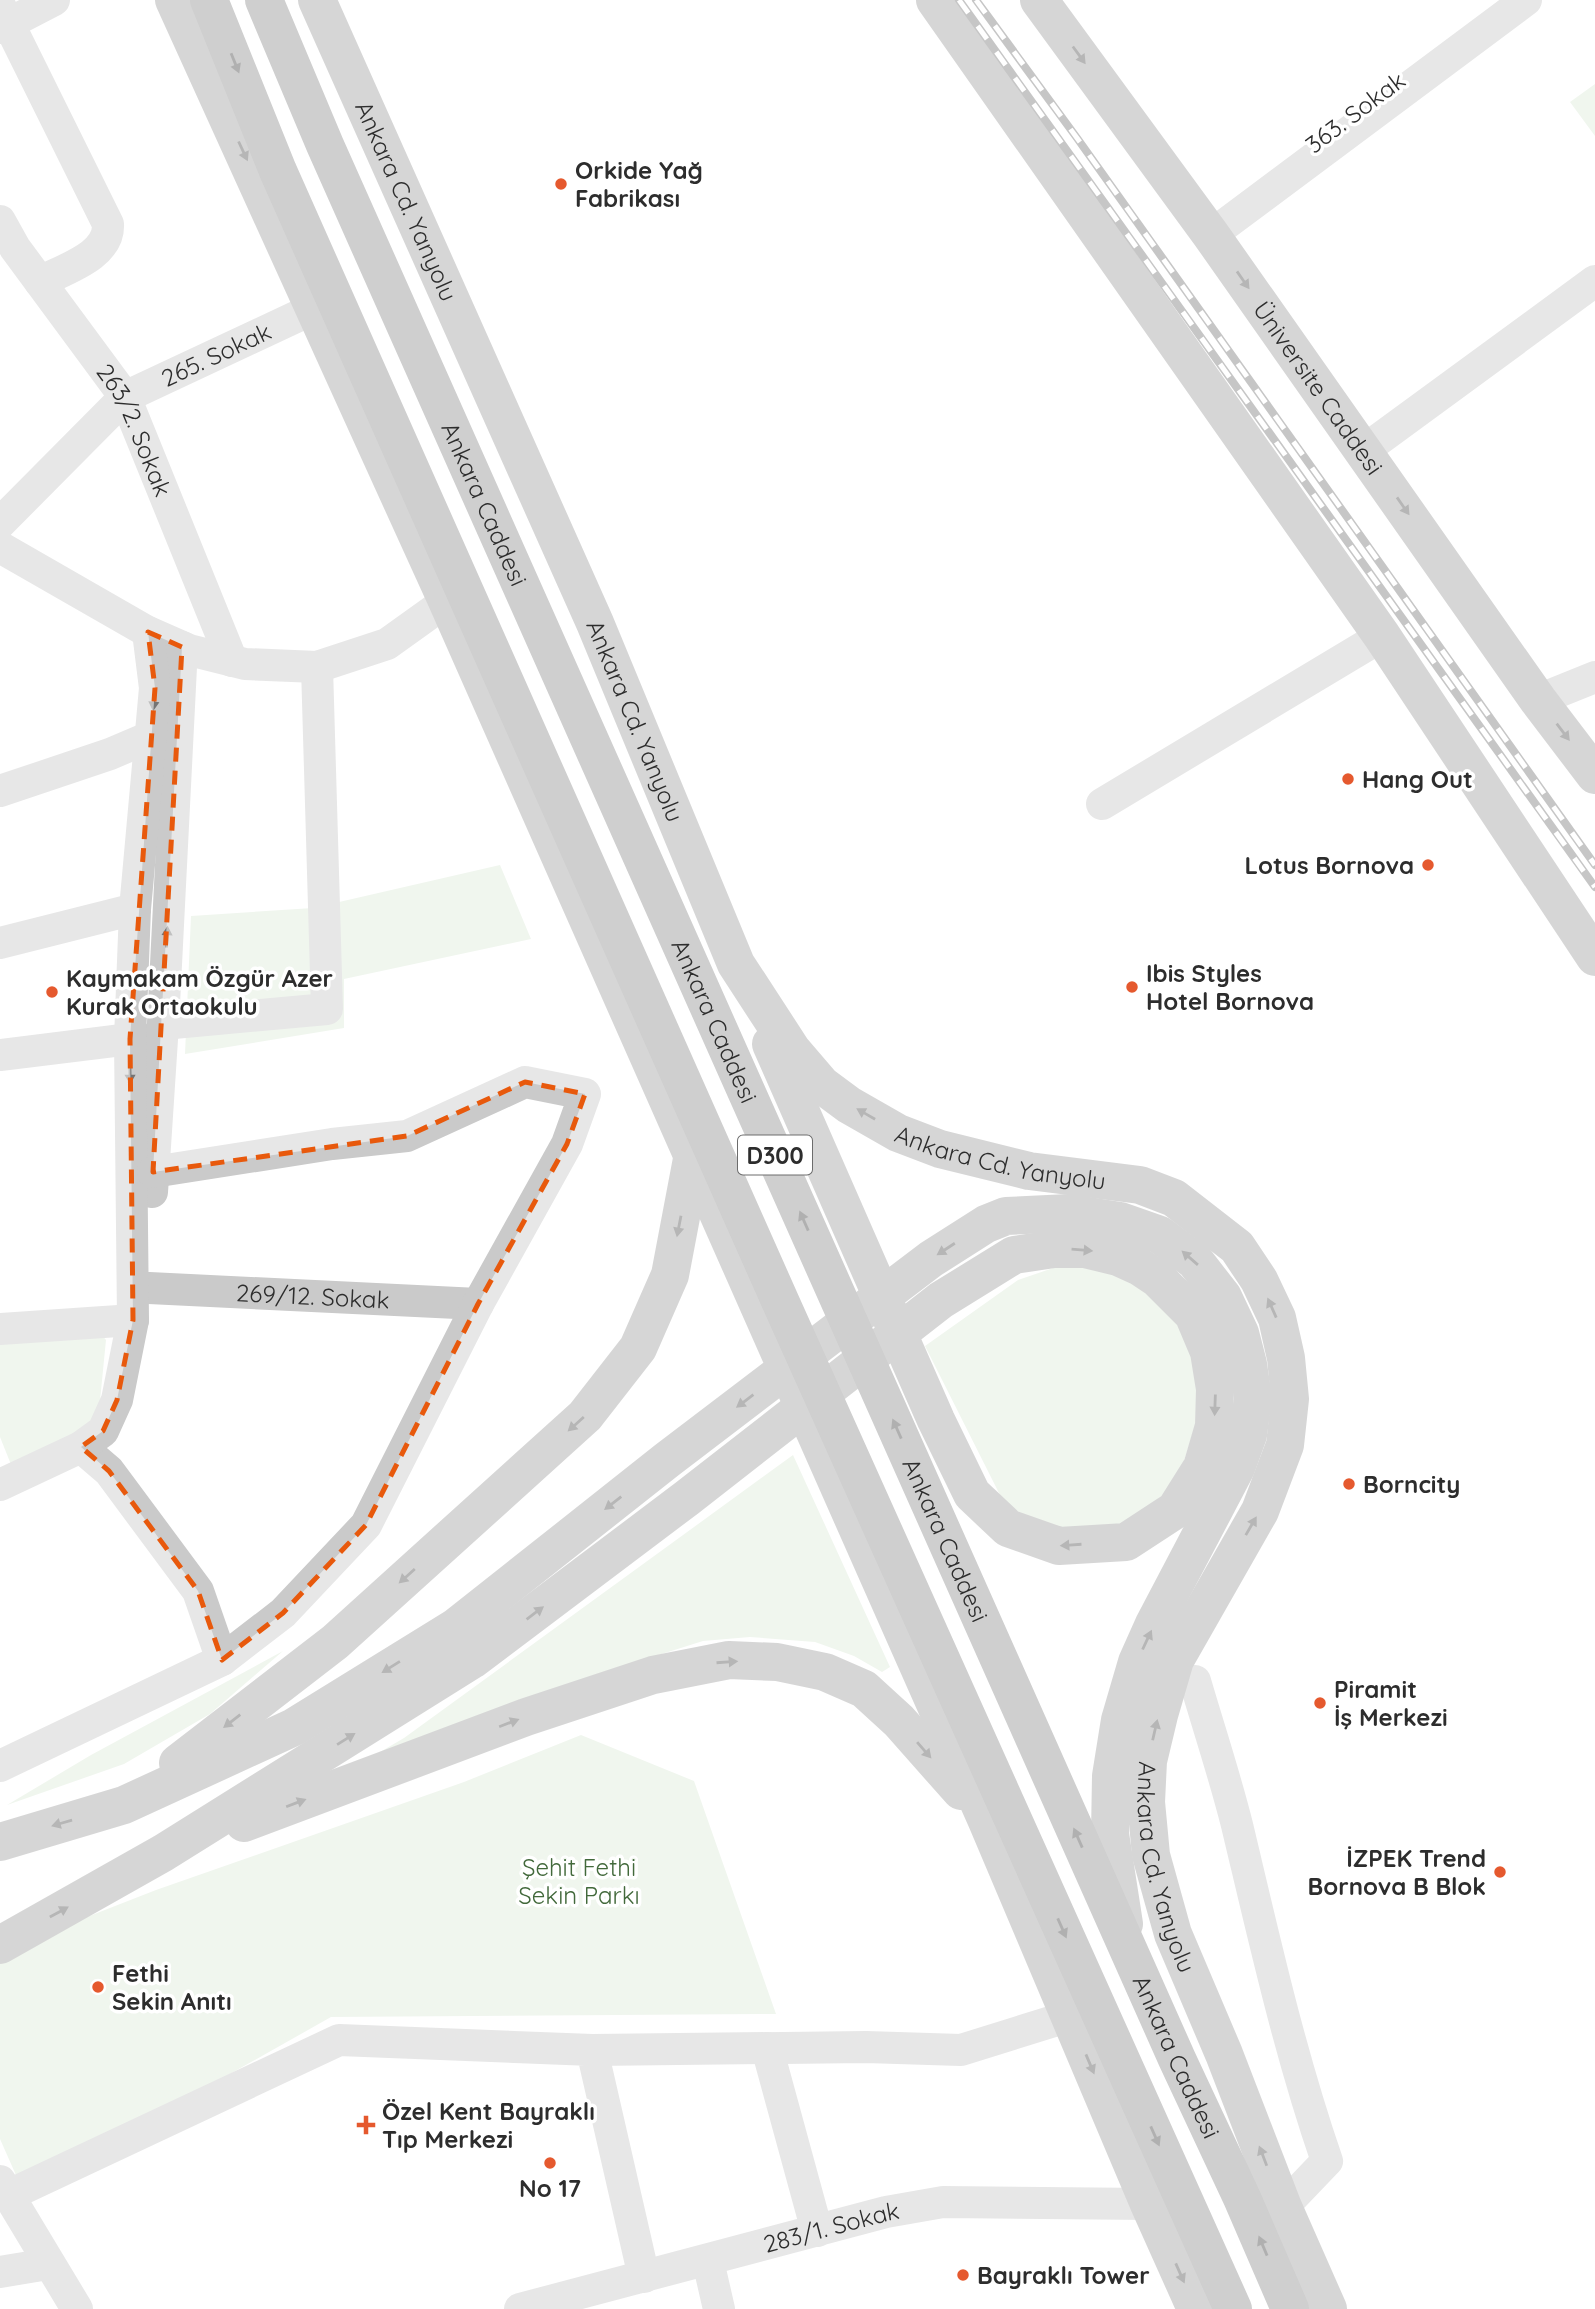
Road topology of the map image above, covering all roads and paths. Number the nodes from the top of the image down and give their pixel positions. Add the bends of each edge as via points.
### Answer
1 (54, 0) edge
2 (174, 0) edge
3 (209, 0) edge
4 (264, 0) edge
5 (317, 0) edge
6 (934, 0) edge
7 (1039, 0) edge
8 (1505, 0) edge
9 (1526, 0) edge
10 (3, 19) edge
11 (1208, 230) junction
12 (5, 243) edge
13 (1595, 281) edge
14 (40, 282) junction
15 (315, 308) junction
16 (125, 397) junction
17 (1363, 451) junction
18 (0, 523) edge
19 (0, 547) edge
20 (447, 601) junction
21 (148, 632) junction
22 (1381, 636) junction
23 (182, 648) junction
24 (233, 662) junction
25 (317, 667) junction
26 (1595, 677) edge
27 (1538, 699) junction
28 (150, 737) junction
29 (1595, 775) edge
30 (0, 791) edge
31 (1102, 804) dead end
32 (135, 909) junction
33 (0, 943) edge
34 (1595, 957) edge
35 (736, 964) junction
36 (162, 1033) junction
37 (130, 1039) junction
38 (0, 1055) edge
39 (692, 1159) junction
40 (153, 1172) junction
41 (149, 1288) junction
42 (478, 1304) junction
43 (133, 1320) junction
44 (0, 1329) edge
45 (81, 1447) junction
46 (0, 1485) edge
47 (222, 1660) junction
48 (1195, 1681) dead end
49 (0, 1766) edge
50 (124, 1805) junction
51 (987, 1821) junction
52 (7, 1836) edge
53 (163, 1853) junction
54 (0, 1945) edge
55 (1070, 2016) junction
56 (767, 2048) junction
57 (592, 2050) junction
58 (1177, 2059) junction
59 (4, 2189) edge
60 (1149, 2204) junction
61 (1283, 2207) junction
62 (817, 2231) junction
63 (708, 2261) junction
64 (48, 2264) junction
65 (0, 2272) edge
66 (644, 2277) junction
67 (533, 2307) edge
68 (77, 2309) edge
69 (719, 2309) edge
70 (1196, 2309) edge
71 (1233, 2309) edge
72 (1290, 2309) edge
73 (1328, 2309) edge

1 - 10 street
2 -> 15 main road
3 -> 71 highway, Ankara Caddesi / D300 via 289,196
58 -> 4 highway, Ankara Caddesi / D300
5 - 35 main road, Ankara Cd. Yanyolu via 595,623
6 - 22 main road
7 -> 11 main road, Üniversite Caddesi
8 - 11 street, 363. Sokak
9 - 11 street
10 - 14 street via 108,224 107,238 97,252
11 -> 17 main road, Üniversite Caddesi
12 - 14 street, 263/2. Sokak
13 - 17 street
14 - 16 street, 263/2. Sokak
15 - 16 street, 265. Sokak
15 - 20 main road
16 - 18 street, 265. Sokak
16 - 24 street, 263/2. Sokak
17 -> 27 main road, Üniversite Caddesi
19 - 21 street
20 - 25 street via 387,644
20 - 39 main road
21 - 23 street
21 -> 28 street via 155,688
22 - 31 street
22 - 34 main road
23 - 24 street
36 -> 23 street
24 - 25 street
25 - 36 street via 327,1009
26 - 27 street
27 -> 29 main road, Üniversite Caddesi
28 - 30 street
28 - 32 street
32 - 33 street
32 - 37 street
53 -> 35 main road via 472,1660 687,1498 942,1300 1014,1255 1085,1249 1118,1257 1158,1279 1193,1314 1209,1352 1215,1389 1214,1426 1202,1467 1174,1510 1126,1542 1059,1546 1008,1528 972,1494 936,1420
61 -> 35 main road, Ankara Cd. Yanyolu via 1173,1934 1151,1855 1146,1802 1148,1761 1175,1660 1260,1511 1285,1445 1290,1399 1276,1318 1237,1247 1174,1198 1140,1185 1029,1171 940,1149 898,1133 849,1105 822,1085 792,1050
36 - 37 street
36 - 40 street
37 - 38 street
37 -> 43 street
39 -> 50 main road via 670,1275 638,1348 585,1416 335,1642
39 - 51 main road
40 - 41 street
40 - 42 street via 407,1136 525,1082 585,1094 567,1144
41 - 42 street, 269/12. Sokak
41 - 43 street
42 - 47 street via 366,1525 283,1613
43 - 44 street
43 - 45 street via 117,1399 103,1431
45 - 46 street
45 - 47 street via 108,1471 198,1591
47 - 49 street
48 - 61 street via 1327,2161
50 -> 52 main road
58 -> 50 main road via 1122,1919 1110,1834 1111,1776 1120,1720 1137,1662 1236,1468 1248,1435 1252,1398 1240,1333 1223,1297 1195,1261 1160,1235 1120,1221 1069,1213 1006,1216 986,1224 931,1259 456,1626 294,1727
53 -> 51 main road via 526,1717 653,1675 729,1660 777,1662 825,1672 864,1689 899,1721
51 - 55 main road
54 -> 53 main road
55 - 56 street via 961,2050
55 -> 60 main road
56 - 57 street
56 - 62 street
57 - 59 street via 339,2040
57 - 66 street
72 -> 58 highway, Ankara Caddesi / D300
59 - 64 street
60 - 62 street, 283/1. Sokak via 943,2202
60 -> 70 main road
61 - 73 main road, Ankara Cd. Yanyolu
62 - 63 street, 283/1. Sokak
63 - 66 street, 283/1. Sokak
63 - 69 street
64 - 65 street
64 - 68 street
66 - 67 street, 283/1. Sokak

